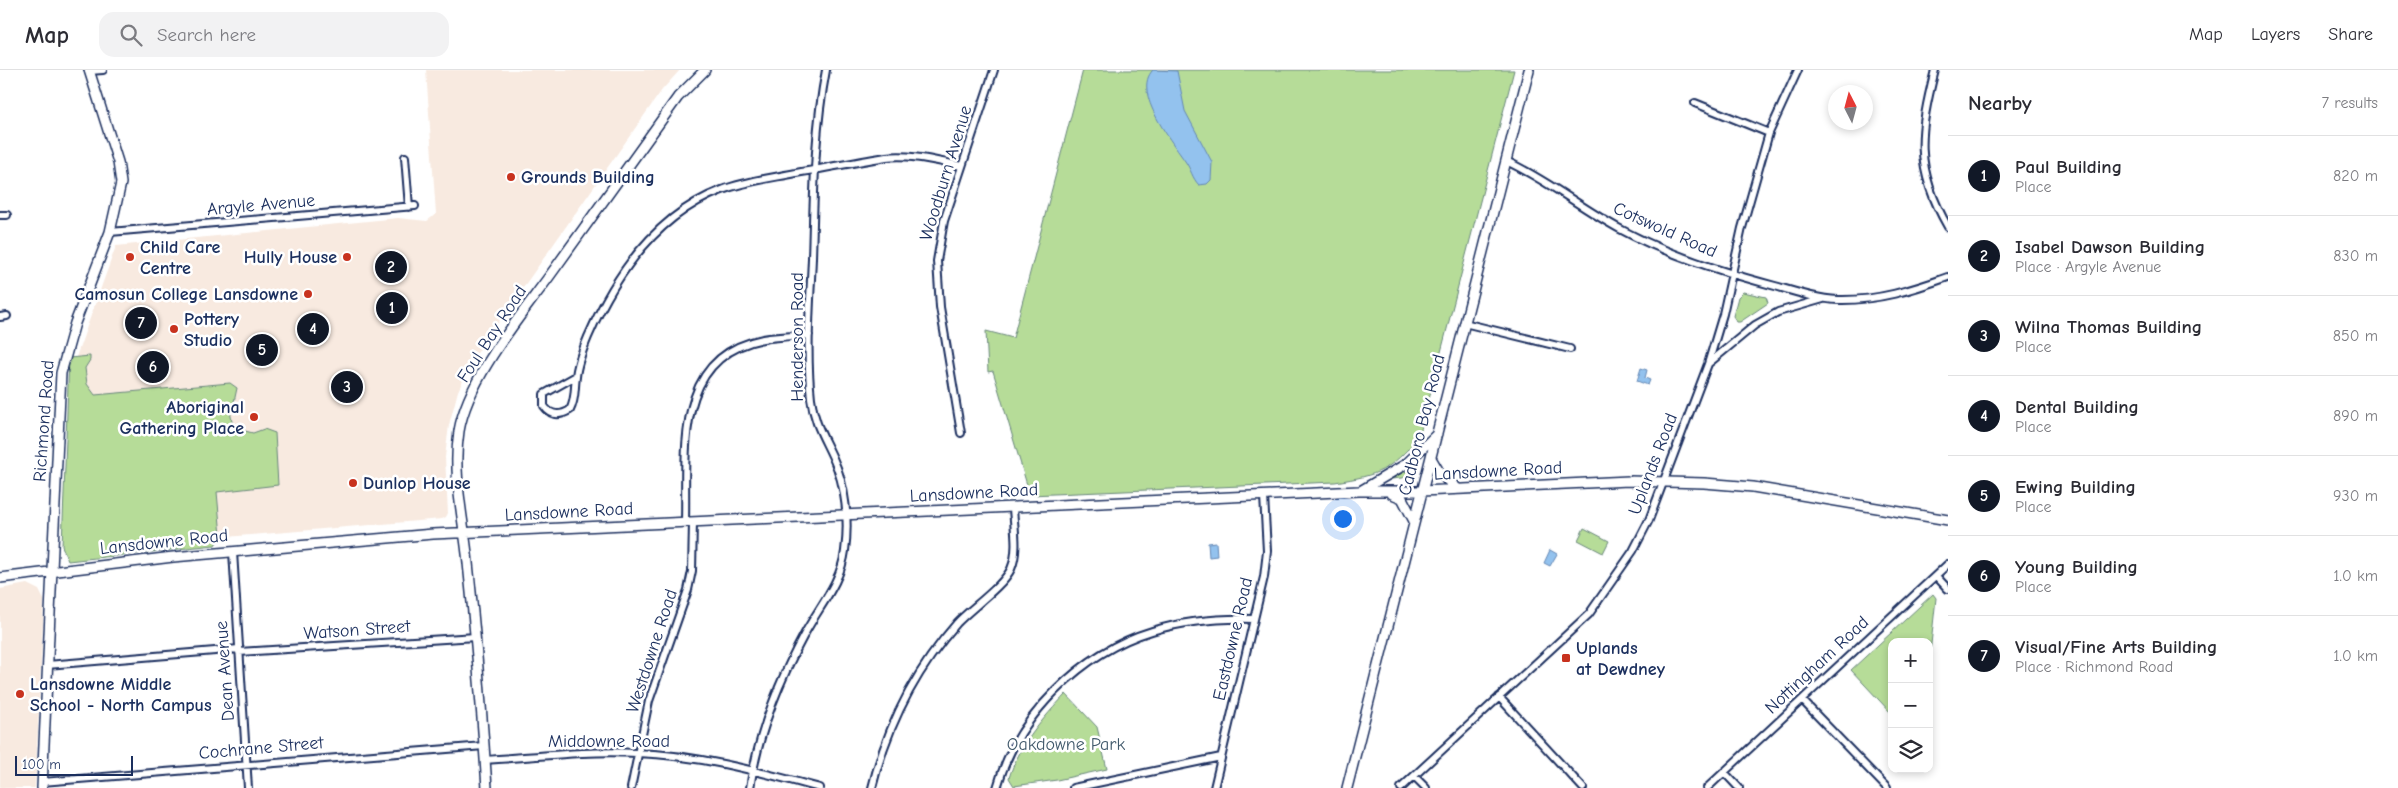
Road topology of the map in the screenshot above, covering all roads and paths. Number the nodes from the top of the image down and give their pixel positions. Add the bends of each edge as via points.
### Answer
1 (103, 70) edge
2 (705, 70) edge
3 (826, 70) edge
4 (994, 70) edge
5 (1529, 70) edge
6 (1798, 70) edge
7 (1935, 70) edge
8 (89, 71) edge
9 (1695, 103) dead end
10 (1769, 133) junction
11 (405, 157) dead end
12 (1506, 161) junction
13 (962, 166) junction
14 (814, 170) junction
15 (1948, 227) edge
16 (110, 232) junction
17 (1731, 274) junction
18 (1948, 277) edge
19 (1823, 299) junction
20 (1464, 323) junction
21 (809, 335) junction
22 (1570, 349) dead end
23 (1708, 364) junction
24 (576, 376) junction
25 (961, 433) dead end
26 (1437, 433) junction
27 (1431, 458) junction
28 (1662, 482) junction
29 (1458, 489) junction
30 (1359, 491) junction
31 (1378, 491) junction
32 (1422, 491) junction
33 (1264, 496) junction
34 (1013, 508) junction
35 (846, 516) junction
36 (1414, 520) junction
37 (1948, 520) edge
38 (689, 522) junction
39 (464, 533) junction
40 (233, 552) junction
41 (1948, 564) edge
42 (52, 572) junction
43 (1936, 576) junction
44 (0, 578) edge
45 (1948, 589) edge
46 (1254, 619) junction
47 (476, 637) junction
48 (239, 650) junction
49 (47, 665) junction
50 (1499, 697) junction
51 (1802, 700) junction
52 (484, 746) junction
53 (637, 753) junction
54 (1221, 757) junction
55 (485, 760) junction
56 (246, 764) junction
57 (753, 770) junction
58 (1724, 772) junction
59 (1414, 776) junction
60 (1112, 780) junction
61 (42, 785) edge
62 (248, 788) edge
63 (487, 788) edge
64 (631, 788) edge
65 (750, 788) edge
66 (820, 788) edge
67 (872, 788) edge
68 (997, 788) edge
69 (1073, 788) edge
70 (1112, 788) edge
71 (1214, 788) edge
72 (1347, 788) edge
73 (1401, 788) edge
74 (1426, 788) edge
75 (1583, 788) edge
76 (1707, 788) edge
77 (1739, 788) edge
78 (1886, 788) edge

1 - 8 street
2 - 39 main road, Foul Bay Road via 678,97 529,304 474,388 464,414 457,451
3 - 14 street, Henderson Road via 819,105
4 - 13 street, Woodburn Avenue
5 - 12 main road, Cadboro Bay Road
6 - 10 street, Uplands Road
7 - 15 street via 1924,115 1923,154 1931,193
8 - 16 main road, Richmond Road via 121,175 118,204
9 - 10 street
10 - 17 street, Uplands Road
11 - 16 street, Argyle Avenue via 412,206
12 - 17 street, Cotswold Road via 1525,169 1620,230
12 - 20 main road, Cadboro Bay Road
13 - 14 street via 903,155
13 - 25 street, Woodburn Avenue via 944,220 937,261 940,307
14 - 21 street, Henderson Road
14 - 24 street via 736,185 672,218 627,264 586,340
16 - 42 main road, Richmond Road via 75,323 61,373
17 - 19 street, Cotswold Road
17 - 23 street, Uplands Road
18 - 19 street, Cotswold Road via 1896,295 1854,300
19 - 23 street, Cotswold Road via 1778,312 1755,325
20 - 22 street
20 - 26 main road, Cadboro Bay Road
21 - 35 street, Henderson Road via 813,413 840,478
21 - 38 street, Westdowne Road via 763,339 741,346 704,376 693,400 687,426
23 - 28 street, Uplands Road
24 - 24 street via 544,394 544,406 550,413 558,415 570,410 576,391
26 - 27 main road, Cadboro Bay Road
26 - 30 main road via 1406,464
27 - 29 main road via 1441,475
27 - 32 main road, Cadboro Bay Road
28 - 29 main road, Lansdowne Road
28 - 37 main road, Lansdowne Road via 1753,487
28 - 50 street, Uplands Road via 1649,520 1633,551 1595,607
29 - 32 main road, Lansdowne Road
30 - 31 main road, Lansdowne Road
30 - 33 main road, Lansdowne Road
31 - 32 main road, Lansdowne Road
31 - 36 main road via 1402,498
32 - 36 main road, Cadboro Bay Road
33 - 34 main road, Lansdowne Road
33 - 46 street, Eastdowne Road via 1266,561
34 - 35 main road, Lansdowne Road
34 - 67 street via 1014,559 1011,569 957,623 924,666 887,735
35 - 38 main road, Lansdowne Road
35 - 57 street, Henderson Road via 845,551 839,574 779,686
36 - 72 main road, Cadboro Bay Road
38 - 39 main road, Lansdowne Road
38 - 53 street, Westdowne Road via 692,571 688,590 659,668
39 - 40 main road, Lansdowne Road
39 - 47 main road, Foul Bay Road
40 - 42 main road, Lansdowne Road
40 - 48 street, Dean Avenue
41 - 43 street, Nottingham Road
42 - 44 main road, Lansdowne Road
42 - 49 main road, Richmond Road
43 - 45 street
43 - 51 street, Nottingham Road
46 - 54 street, Eastdowne Road
46 - 68 street via 1206,620 1174,625 1109,650 1069,679 1038,711 1014,746
47 - 48 street, Watson Street
47 - 52 main road, Foul Bay Road
48 - 49 street, Watson Street
48 - 56 street, Dean Avenue
49 - 61 main road, Richmond Road
50 - 59 street, Uplands Road
50 - 75 street
51 - 58 street, Nottingham Road
51 - 78 street
52 - 55 main road, Foul Bay Road
52 - 56 street, Cochrane Street
53 - 55 street, Middowne Road via 596,752
53 - 57 street, Middowne Road via 686,757
53 - 64 street, Westdowne Road
54 - 60 street
54 - 71 street, Eastdowne Road
55 - 63 main road, Foul Bay Road
56 - 61 street, Cochrane Street
56 - 62 street, Dean Avenue
57 - 65 street, Henderson Road
57 - 66 street, Middowne Road
58 - 76 street, Nottingham Road
58 - 77 street
59 - 73 street, Uplands Road
59 - 74 street
60 - 69 street
60 - 70 street

